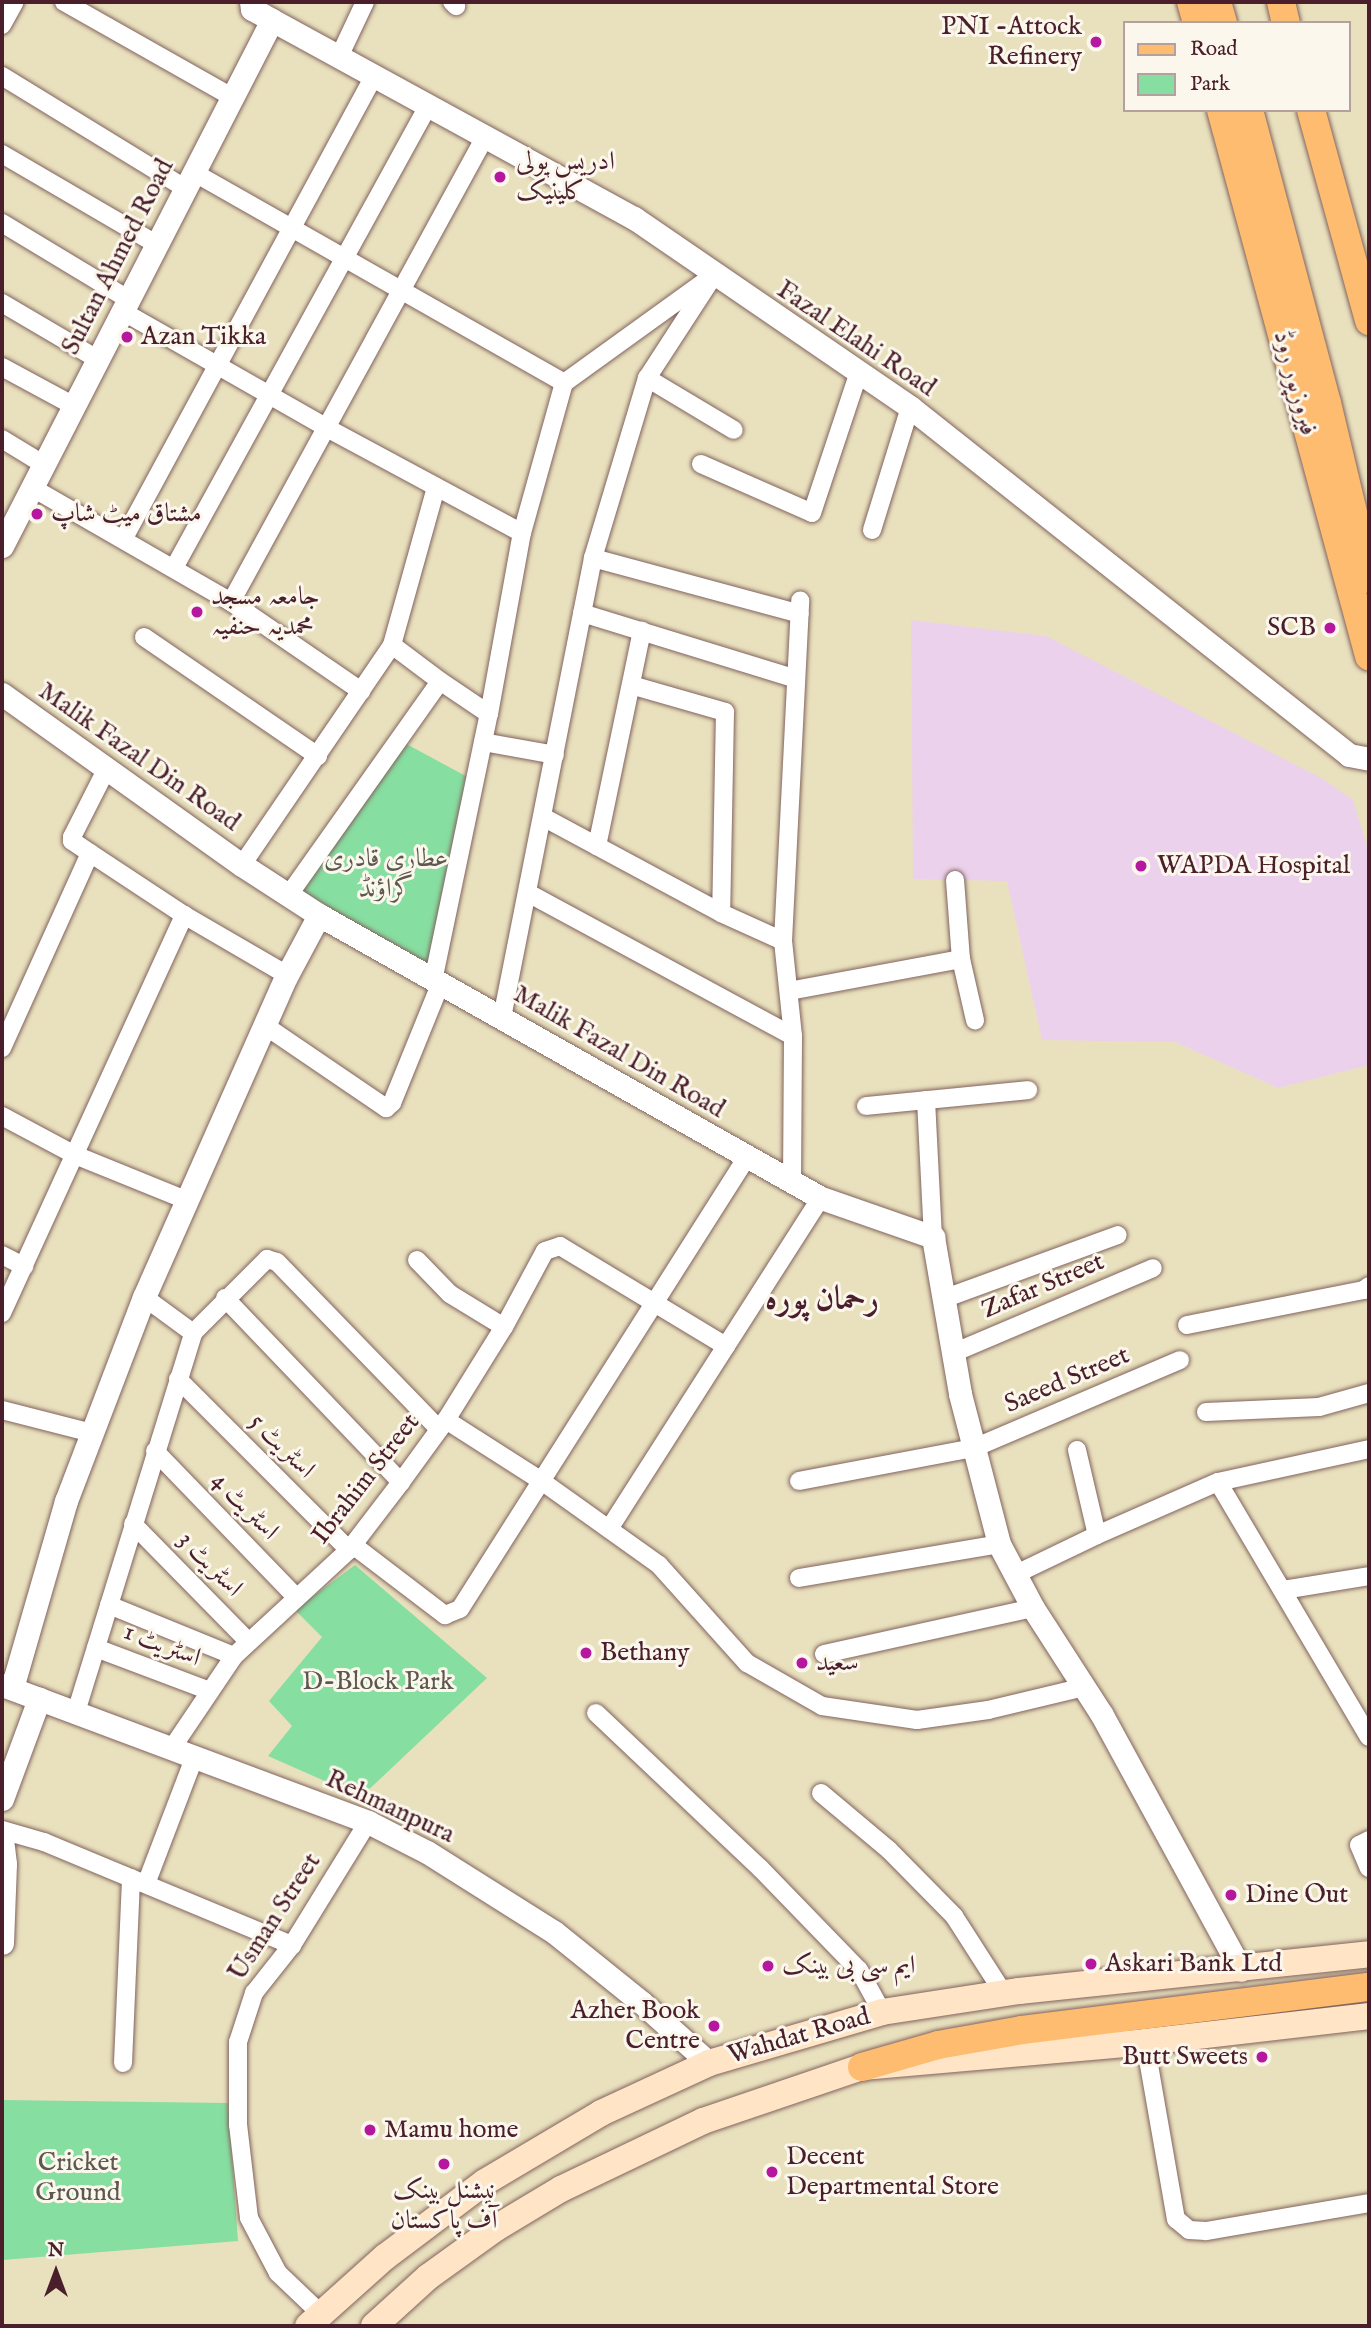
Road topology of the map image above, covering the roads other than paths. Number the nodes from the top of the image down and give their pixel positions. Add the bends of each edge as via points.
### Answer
1 (15, 2) edge
2 (64, 2) edge
3 (251, 2) edge
4 (365, 2) edge
5 (1191, 2) edge
6 (1217, 2) edge
7 (1280, 2) edge
8 (272, 20) junction
9 (1196, 21) edge
10 (1222, 21) edge
11 (1285, 21) edge
12 (2, 25) edge
13 (339, 57) junction
14 (2, 76) edge
15 (374, 76) junction
16 (232, 96) junction
17 (428, 106) junction
18 (1222, 112) edge
19 (1250, 112) edge
20 (1312, 112) edge
21 (485, 137) junction
22 (2, 154) edge
23 (189, 180) junction
24 (2, 223) edge
25 (292, 229) junction
26 (156, 244) junction
27 (346, 260) junction
28 (714, 275) junction
29 (1364, 283) edge
30 (401, 291) junction
31 (2, 303) edge
32 (125, 305) junction
33 (1369, 321) edge
34 (97, 359) junction
35 (218, 365) junction
36 (2, 367) edge
37 (859, 372) junction
38 (647, 378) junction
39 (564, 383) junction
40 (270, 395) junction
41 (74, 405) junction
42 (909, 407) junction
43 (327, 428) junction
44 (734, 430) dead end
45 (2, 439) edge
46 (43, 464) junction
47 (701, 464) dead end
48 (32, 487) junction
49 (436, 487) junction
50 (872, 530) dead end
51 (522, 533) junction
52 (124, 538) junction
53 (2, 546) edge
54 (593, 558) junction
55 (174, 568) junction
56 (1369, 579) edge
57 (231, 602) junction
58 (582, 613) junction
59 (642, 631) junction
60 (144, 637) dead end
61 (392, 645) junction
62 (1369, 656) edge
63 (796, 679) junction
64 (440, 681) junction
65 (631, 685) junction
66 (362, 691) junction
67 (2, 694) edge
68 (489, 714) junction
69 (483, 742) junction
70 (555, 755) junction
71 (318, 757) junction
72 (1369, 760) edge
73 (106, 770) junction
74 (543, 817) junction
75 (597, 846) junction
76 (90, 853) junction
77 (242, 865) junction
78 (955, 880) dead end
79 (528, 893) junction
80 (288, 896) junction
81 (721, 913) junction
82 (184, 915) junction
83 (319, 915) junction
84 (783, 941) junction
85 (961, 959) junction
86 (287, 975) junction
87 (436, 983) junction
88 (789, 991) junction
89 (502, 1017) junction
90 (975, 1020) dead end
91 (264, 1025) junction
92 (793, 1036) junction
93 (2, 1048) edge
94 (1028, 1090) dead end
95 (926, 1100) junction
96 (866, 1106) dead end
97 (2, 1116) edge
98 (75, 1155) junction
99 (747, 1157) junction
100 (792, 1182) junction
101 (821, 1198) junction
102 (186, 1200) junction
103 (1118, 1234) dead end
104 (933, 1237) junction
105 (2, 1255) edge
106 (417, 1260) dead end
107 (24, 1266) junction
108 (1153, 1268) dead end
109 (1369, 1286) edge
110 (144, 1297) junction
111 (225, 1298) junction
112 (943, 1299) junction
113 (653, 1302) junction
114 (2, 1313) edge
115 (1187, 1325) dead end
116 (504, 1327) junction
117 (193, 1333) junction
118 (726, 1346) junction
119 (953, 1353) junction
120 (1180, 1360) dead end
121 (178, 1380) junction
122 (1369, 1394) edge
123 (2, 1410) edge
124 (1206, 1412) dead end
125 (442, 1424) junction
126 (92, 1433) junction
127 (974, 1448) junction
128 (1369, 1449) edge
129 (1077, 1450) dead end
130 (155, 1451) junction
131 (540, 1480) junction
132 (799, 1481) dead end
133 (401, 1482) junction
134 (1218, 1482) junction
135 (133, 1524) junction
136 (609, 1529) junction
137 (1097, 1535) junction
138 (999, 1544) junction
139 (351, 1547) junction
140 (1014, 1575) junction
141 (1369, 1576) edge
142 (799, 1578) dead end
143 (1283, 1590) junction
144 (297, 1598) junction
145 (109, 1605) junction
146 (1033, 1608) junction
147 (249, 1642) junction
148 (96, 1648) junction
149 (824, 1654) dead end
150 (234, 1656) junction
151 (7, 1686) edge
152 (1084, 1688) junction
153 (210, 1691) junction
154 (39, 1699) junction
155 (76, 1712) junction
156 (596, 1713) dead end
157 (1369, 1737) edge
158 (172, 1748) junction
159 (195, 1756) junction
160 (821, 1793) dead end
161 (2, 1799) edge
162 (368, 1822) junction
163 (2, 1830) edge
164 (2, 1839) edge
165 (1369, 1840) edge
166 (1369, 1868) edge
167 (138, 1881) junction
168 (2, 1942) edge
169 (292, 1945) junction
170 (1369, 1954) edge
171 (1241, 1970) junction
172 (1369, 1986) edge
173 (1004, 1994) junction
174 (881, 2012) junction
175 (1369, 2016) edge
176 (1145, 2042) junction
177 (123, 2063) dead end
178 (709, 2063) junction
179 (862, 2067) junction
180 (1369, 2203) edge
181 (314, 2320) edge
182 (374, 2326) edge

1 - 12 street
2 - 16 street
3 - 8 street via 252,9
4 - 13 street
5 - 9 main road
6 - 10 main road
7 - 11 main road
8 - 13 street, Fazal Elahi Road
8 - 16 street, Sultan Ahmed Road
13 - 15 street, Fazal Elahi Road
14 - 23 street
15 - 17 street, Fazal Elahi Road
15 - 25 street
16 - 23 street, Sultan Ahmed Road
17 - 21 street, Fazal Elahi Road
17 - 27 street
18 - 62 main road, فیروزپور روڈ
19 - 56 main road
20 - 29 main road
21 - 28 street, Fazal Elahi Road via 634,218
21 - 30 street
22 - 26 street
23 - 25 street
23 - 26 street, Sultan Ahmed Road
24 - 32 street
25 - 27 street
25 - 35 street
26 - 32 street, Sultan Ahmed Road
27 - 30 street
27 - 40 street
28 - 37 street, Fazal Elahi Road
28 - 38 street
28 - 39 street
29 - 33 main road
30 - 39 street
30 - 43 street
31 - 34 street
32 - 34 street, Sultan Ahmed Road
32 - 35 street
34 - 41 street, Sultan Ahmed Road
35 - 40 street
35 - 52 street
36 - 41 street
37 - 42 street, Fazal Elahi Road
37 - 47 street via 812,513
38 - 44 street
38 - 54 street
39 - 51 street
40 - 43 street
40 - 55 street
41 - 46 street, Sultan Ahmed Road
42 - 50 street
42 - 72 street, Fazal Elahi Road via 1349,755
43 - 49 street
43 - 57 street
45 - 46 street
46 - 48 street, Sultan Ahmed Road
48 - 52 street
48 - 53 street, Sultan Ahmed Road
49 - 51 street
49 - 61 street
51 - 68 street
52 - 55 street
54 - 58 street
54 - 63 street via 800,607
55 - 57 street
57 - 66 street
58 - 59 street
58 - 70 street
59 - 63 street
59 - 65 street
60 - 71 street
61 - 64 street
61 - 66 street
63 - 84 street
64 - 68 street
64 - 80 street
65 - 75 street
65 - 81 street via 725,712
66 - 71 street
67 - 73 street, Malik Fazal Din Road
68 - 69 street
69 - 70 street
69 - 87 street
70 - 74 street
71 - 77 street
73 - 76 street via 72,837
73 - 77 street, Malik Fazal Din Road
74 - 75 street
74 - 79 street
75 - 81 street
76 - 82 street
76 - 93 street
77 - 80 street, Malik Fazal Din Road
78 - 85 street
79 - 89 street
79 - 92 street
80 - 83 street, Malik Fazal Din Road
81 - 84 street
82 - 86 street
82 - 98 street
83 - 86 street
83 - 87 street, Malik Fazal Din Road
84 - 88 street
85 - 88 street
85 - 90 street
86 - 91 street
87 - 89 street, Malik Fazal Din Road
87 - 91 street via 392,1103 386,1108
88 - 92 street
89 - 99 street, Malik Fazal Din Road
91 - 102 street
92 - 100 street
94 - 95 street
95 - 96 street
95 - 104 street
97 - 98 street
98 - 102 street
98 - 107 street
99 - 100 street, Malik Fazal Din Road
99 - 113 street
100 - 101 street, Malik Fazal Din Road
101 - 104 street, Malik Fazal Din Road
101 - 118 street
102 - 110 street
103 - 112 street
104 - 112 street
105 - 107 street
106 - 116 street via 450,1294
107 - 114 street
108 - 119 street, Zafar Street
109 - 115 street
110 - 117 street
110 - 126 street
111 - 117 street
111 - 125 street via 272,1258
111 - 133 street
112 - 119 street
113 - 116 street, Ibrahim Street via 560,1246 545,1251
113 - 118 street
113 - 131 street
116 - 125 street, Ibrahim Street
117 - 121 street
118 - 136 street
119 - 127 street
120 - 127 street, Saeed Street
121 - 130 street
121 - 139 street, اسٹریٹ 5
122 - 124 street via 1319,1407
123 - 126 street
125 - 131 street
125 - 133 street, Ibrahim Street
126 - 151 street
127 - 132 street, Saeed Street
127 - 138 street
128 - 134 street
129 - 137 street
130 - 135 street
130 - 144 street, اسٹریٹ 4
131 - 136 street
131 - 139 street, اسٹریٹ 5 via 454,1615 445,1615
133 - 139 street, Ibrahim Street
134 - 137 street
134 - 143 street
135 - 145 street
135 - 147 street, اسٹریٹ 3
136 - 152 street via 659,1565 747,1663 822,1706 917,1720 988,1710
137 - 140 street
138 - 140 street
138 - 142 street
139 - 144 street, Ibrahim Street
140 - 146 street
141 - 143 street
143 - 157 street
144 - 147 street, Ibrahim Street
145 - 148 street
145 - 150 street
146 - 149 street
146 - 152 street
147 - 150 street, Ibrahim Street
148 - 153 street, اسٹریٹ 1
148 - 155 street
150 - 153 street, Ibrahim Street
151 - 154 street, Rehmanpura
152 - 171 street
153 - 158 street, Ibrahim Street
154 - 155 street, Rehmanpura
154 - 161 street
155 - 158 street, Rehmanpura
156 - 174 street via 761,1868 859,1970
158 - 159 street, Rehmanpura
159 - 162 street, Rehmanpura
159 - 167 street
160 - 173 street via 889,1850 954,1916
162 - 169 street, Usman Street
162 - 178 street, Rehmanpura via 427,1852 554,1932
163 - 167 street via 44,1842
164 - 168 street
165 - 166 street via 1359,1845
167 - 169 street
167 - 177 street
169 - 181 street, Usman Street via 254,1993 238,2042 238,2124 249,2218 278,2273
170 - 171 main road, Wahdat Road
171 - 173 main road, Wahdat Road
172 - 179 main road via 1066,2023 938,2045
173 - 174 main road, Wahdat Road
174 - 178 main road, Wahdat Road
175 - 176 main road, Wahdat Road
176 - 179 main road, Wahdat Road
176 - 180 street via 1176,2219 1189,2230 1206,2231
178 - 181 main road, Wahdat Road via 601,2113 485,2182 385,2257
179 - 182 main road, Wahdat Road via 702,2121 561,2189 495,2228 428,2277

